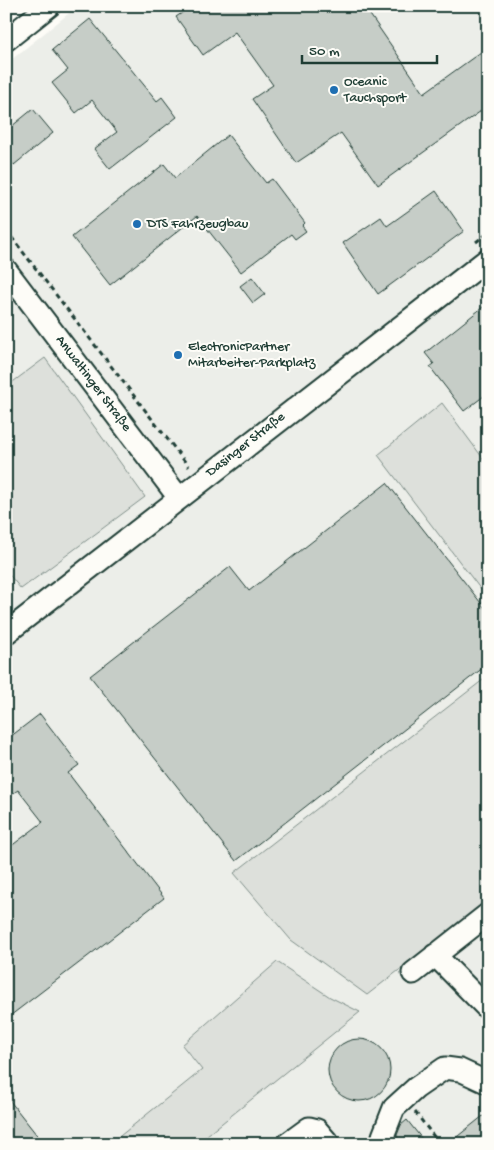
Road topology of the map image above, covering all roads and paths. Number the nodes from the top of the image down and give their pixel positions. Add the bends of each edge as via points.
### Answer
1 (49, 6) edge
2 (6, 40) edge
3 (6, 230) edge
4 (488, 259) edge
5 (6, 270) edge
6 (189, 467) dead end
7 (179, 498) junction
8 (6, 634) edge
9 (488, 914) edge
10 (435, 955) junction
11 (412, 973) dead end
12 (488, 1009) edge
13 (488, 1083) edge
14 (403, 1098) junction
15 (439, 1143) edge
16 (287, 1144) edge
17 (330, 1144) edge
18 (387, 1144) edge

1 - 2 street
3 - 6 path
4 - 7 street, Dasinger Straße
5 - 7 street, Anwaltinger Straße
7 - 8 street, Dasinger Straße
9 - 10 street
10 - 11 street
10 - 12 street
13 - 14 street via 460,1070 445,1068
14 - 15 path
14 - 18 street via 386,1124 382,1136
16 - 17 street via 309,1128 317,1130

